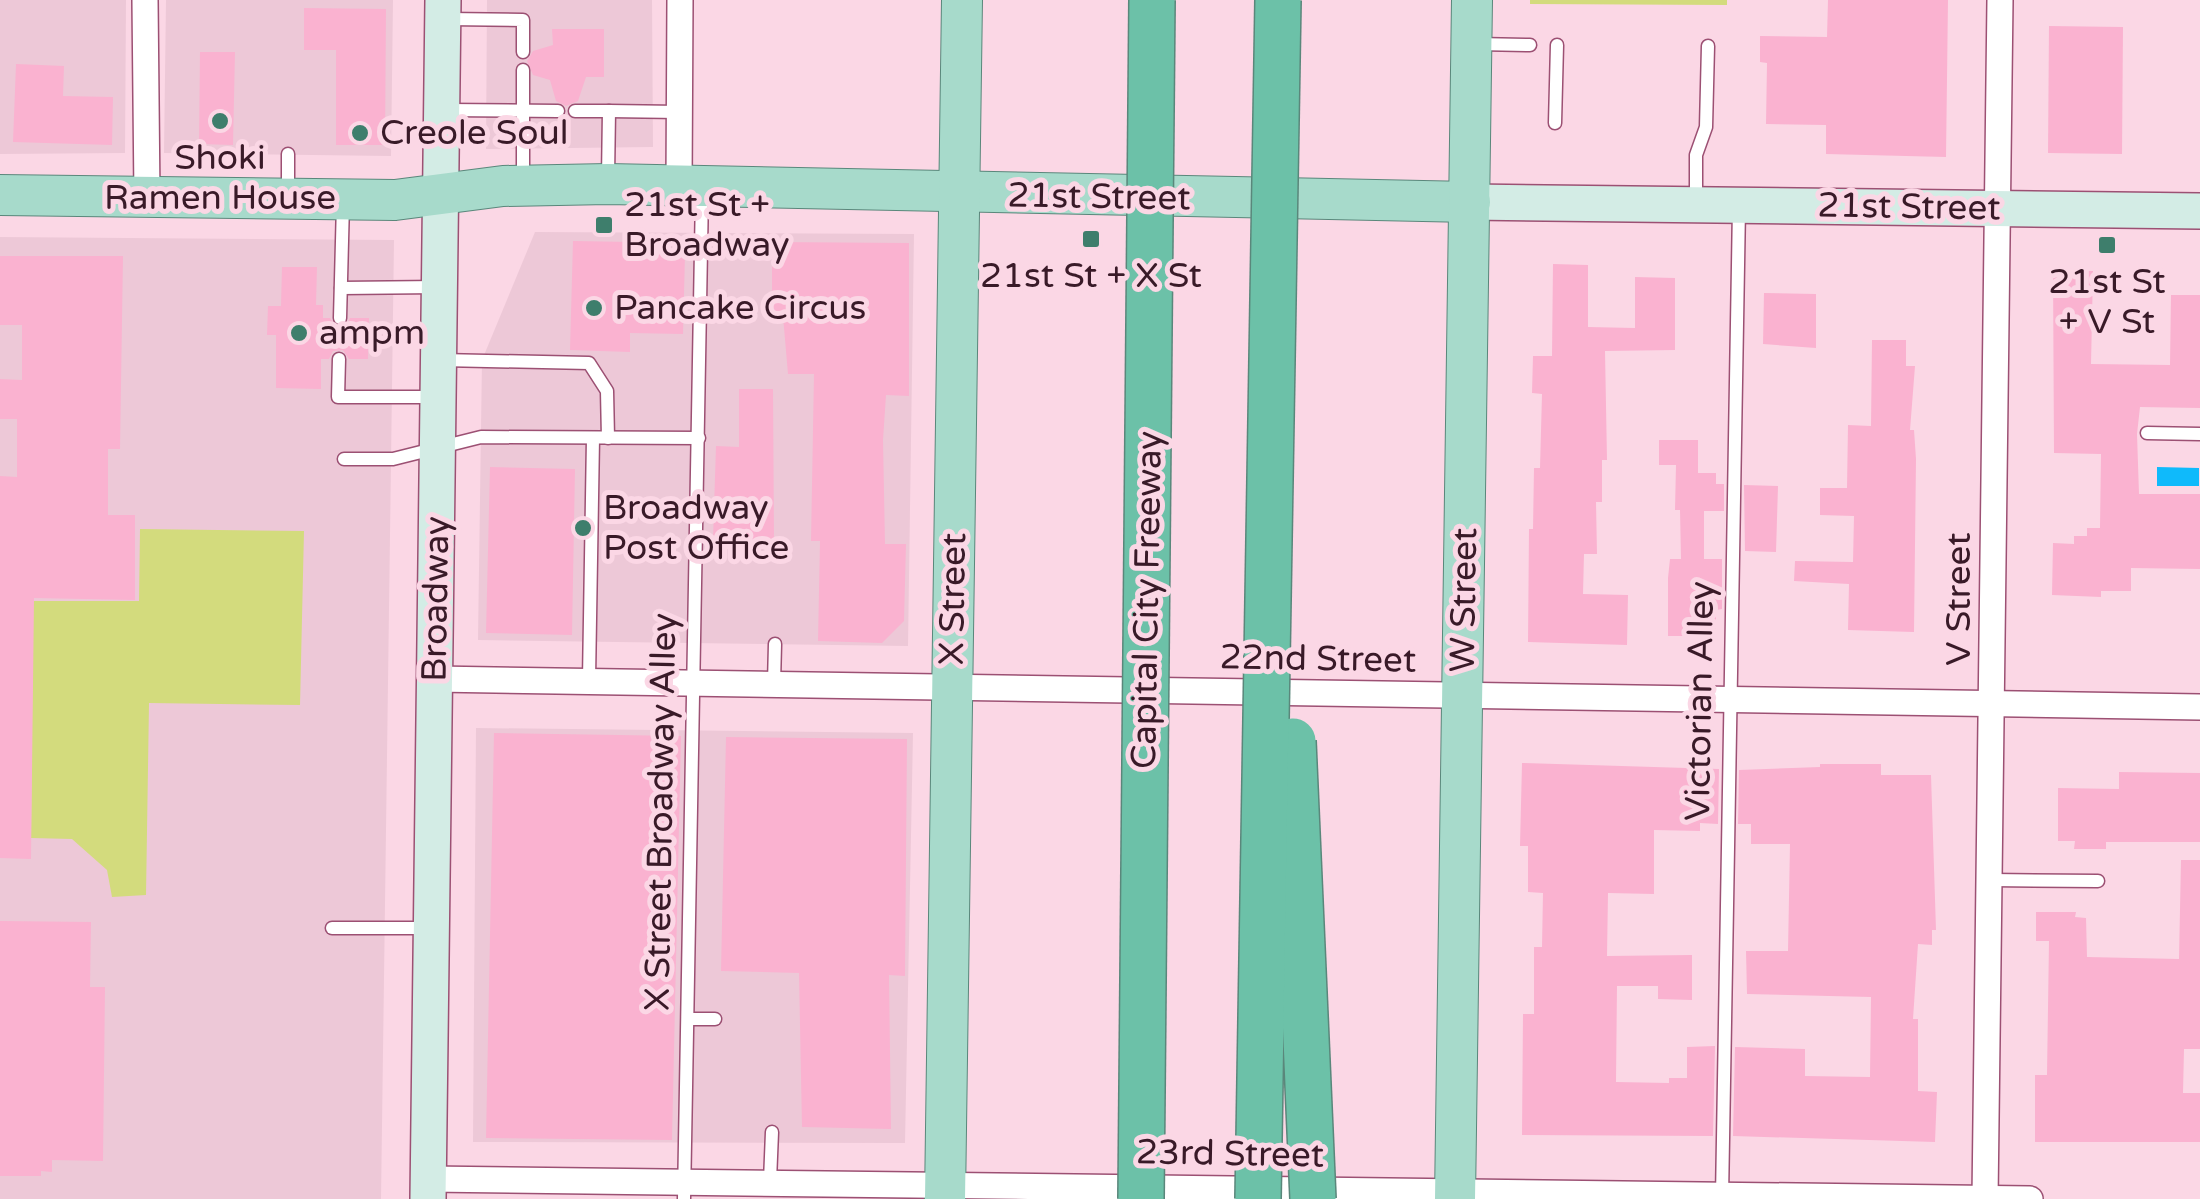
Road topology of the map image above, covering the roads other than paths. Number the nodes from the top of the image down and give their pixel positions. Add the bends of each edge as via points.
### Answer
1 (145, 0) edge
2 (680, 0) edge
3 (962, 0) edge
4 (1152, 0) edge
5 (1278, 0) edge
6 (1472, 0) edge
7 (2000, 0) edge
8 (443, 10) edge
9 (1472, 44) junction
10 (1530, 45) dead end
11 (1557, 45) dead end
12 (1708, 46) dead end
13 (523, 52) dead end
14 (523, 70) dead end
15 (522, 109) junction
16 (442, 110) junction
17 (558, 110) dead end
18 (575, 111) dead end
19 (609, 111) junction
20 (679, 112) junction
21 (1555, 123) dead end
22 (288, 154) dead end
23 (608, 184) junction
24 (690, 185) junction
25 (522, 186) junction
26 (959, 194) junction
27 (0, 195) edge
28 (440, 196) junction
29 (147, 197) junction
30 (288, 198) junction
31 (344, 200) junction
32 (1470, 202) junction
33 (1696, 204) junction
34 (1739, 204) junction
35 (1997, 208) junction
36 (2200, 211) edge
37 (1272, 264) junction
38 (440, 287) junction
39 (341, 288) junction
40 (340, 318) dead end
41 (338, 359) dead end
42 (438, 360) junction
43 (437, 397) junction
44 (2148, 433) dead end
45 (2200, 434) edge
46 (592, 438) junction
47 (608, 438) junction
48 (698, 438) junction
49 (438, 446) junction
50 (344, 459) dead end
51 (774, 644) dead end
52 (435, 678) junction
53 (589, 679) junction
54 (692, 682) junction
55 (774, 683) junction
56 (951, 686) junction
57 (1463, 698) junction
58 (1731, 701) junction
59 (1993, 704) junction
60 (2200, 707) edge
61 (1991, 880) junction
62 (2098, 880) dead end
63 (332, 928) dead end
64 (430, 928) junction
65 (688, 1020) junction
66 (715, 1020) dead end
67 (772, 1132) dead end
68 (770, 1180) junction
69 (428, 1189) edge
70 (684, 1189) edge
71 (530, 1190) edge
72 (945, 1192) edge
73 (1455, 1195) edge
74 (1722, 1197) edge
75 (1141, 1199) edge
76 (1261, 1199) edge
77 (1313, 1199) edge
78 (1985, 1199) edge
79 (2030, 1199) edge

1 - 29 street
2 - 20 street
3 - 26 main road, X Street
4 - 75 highway, Capital City Freeway, bridge
5 - 37 highway, bridge
6 - 9 main road, W Street
7 - 35 street, V Street
8 - 13 lane via 523,20
8 - 16 main road, Broadway
9 - 10 lane
9 - 32 main road, W Street
11 - 21 lane
12 - 33 lane
14 - 15 lane
15 - 16 lane
15 - 17 lane
15 - 25 lane
16 - 28 main road, Broadway
18 - 19 lane
19 - 20 lane
19 - 23 lane
20 - 24 street
22 - 30 lane
23 - 24 main road, 21st Street
23 - 25 main road, 21st Street
24 - 26 main road, 21st Street
24 - 48 lane, X Street Broadway Alley
25 - 28 main road, 21st Street
26 - 32 main road, 21st Street
26 - 56 main road, X Street
27 - 29 main road, 21st Street
28 - 31 main road, 21st Street
28 - 38 main road, Broadway
29 - 30 main road, 21st Street
30 - 31 main road, 21st Street
31 - 39 lane
32 - 33 main road, 21st Street
32 - 57 main road, W Street
33 - 34 main road, 21st Street
34 - 35 main road, 21st Street
34 - 58 lane, Victorian Alley
35 - 36 main road, 21st Street
35 - 59 street, V Street
37 - 76 highway, bridge
37 - 77 highway, bridge
38 - 39 lane
38 - 42 main road, Broadway
39 - 40 lane
41 - 43 lane via 338,397
42 - 43 main road, Broadway
42 - 47 lane via 590,363 607,391
43 - 49 main road, Broadway
44 - 45 lane
46 - 47 lane
46 - 49 lane via 481,437
46 - 53 lane
47 - 48 lane
48 - 54 lane, X Street Broadway Alley
49 - 50 lane via 393,459
49 - 52 main road, Broadway
51 - 55 lane
52 - 53 street, 22nd Street
52 - 64 main road, Broadway
53 - 54 street, 22nd Street
54 - 55 street, 22nd Street
54 - 65 lane, X Street Broadway Alley
55 - 56 street, 22nd Street
56 - 57 street, 22nd Street
56 - 72 main road, X Street
57 - 58 street, 22nd Street
57 - 73 main road, W Street
58 - 59 street, 22nd Street
58 - 74 lane, Victorian Alley
59 - 60 street, 22nd Street
59 - 61 street, V Street
61 - 62 lane
61 - 78 street, V Street
63 - 64 lane
64 - 69 main road, Broadway
65 - 66 lane
65 - 70 lane, X Street Broadway Alley
67 - 68 lane
68 - 70 street, 23rd Street
68 - 72 street, 23rd Street
69 - 71 street, 23rd Street
70 - 71 street, 23rd Street
72 - 73 street, 23rd Street
73 - 74 street, 23rd Street
74 - 78 street, 23rd Street
78 - 79 street, 23rd Street

